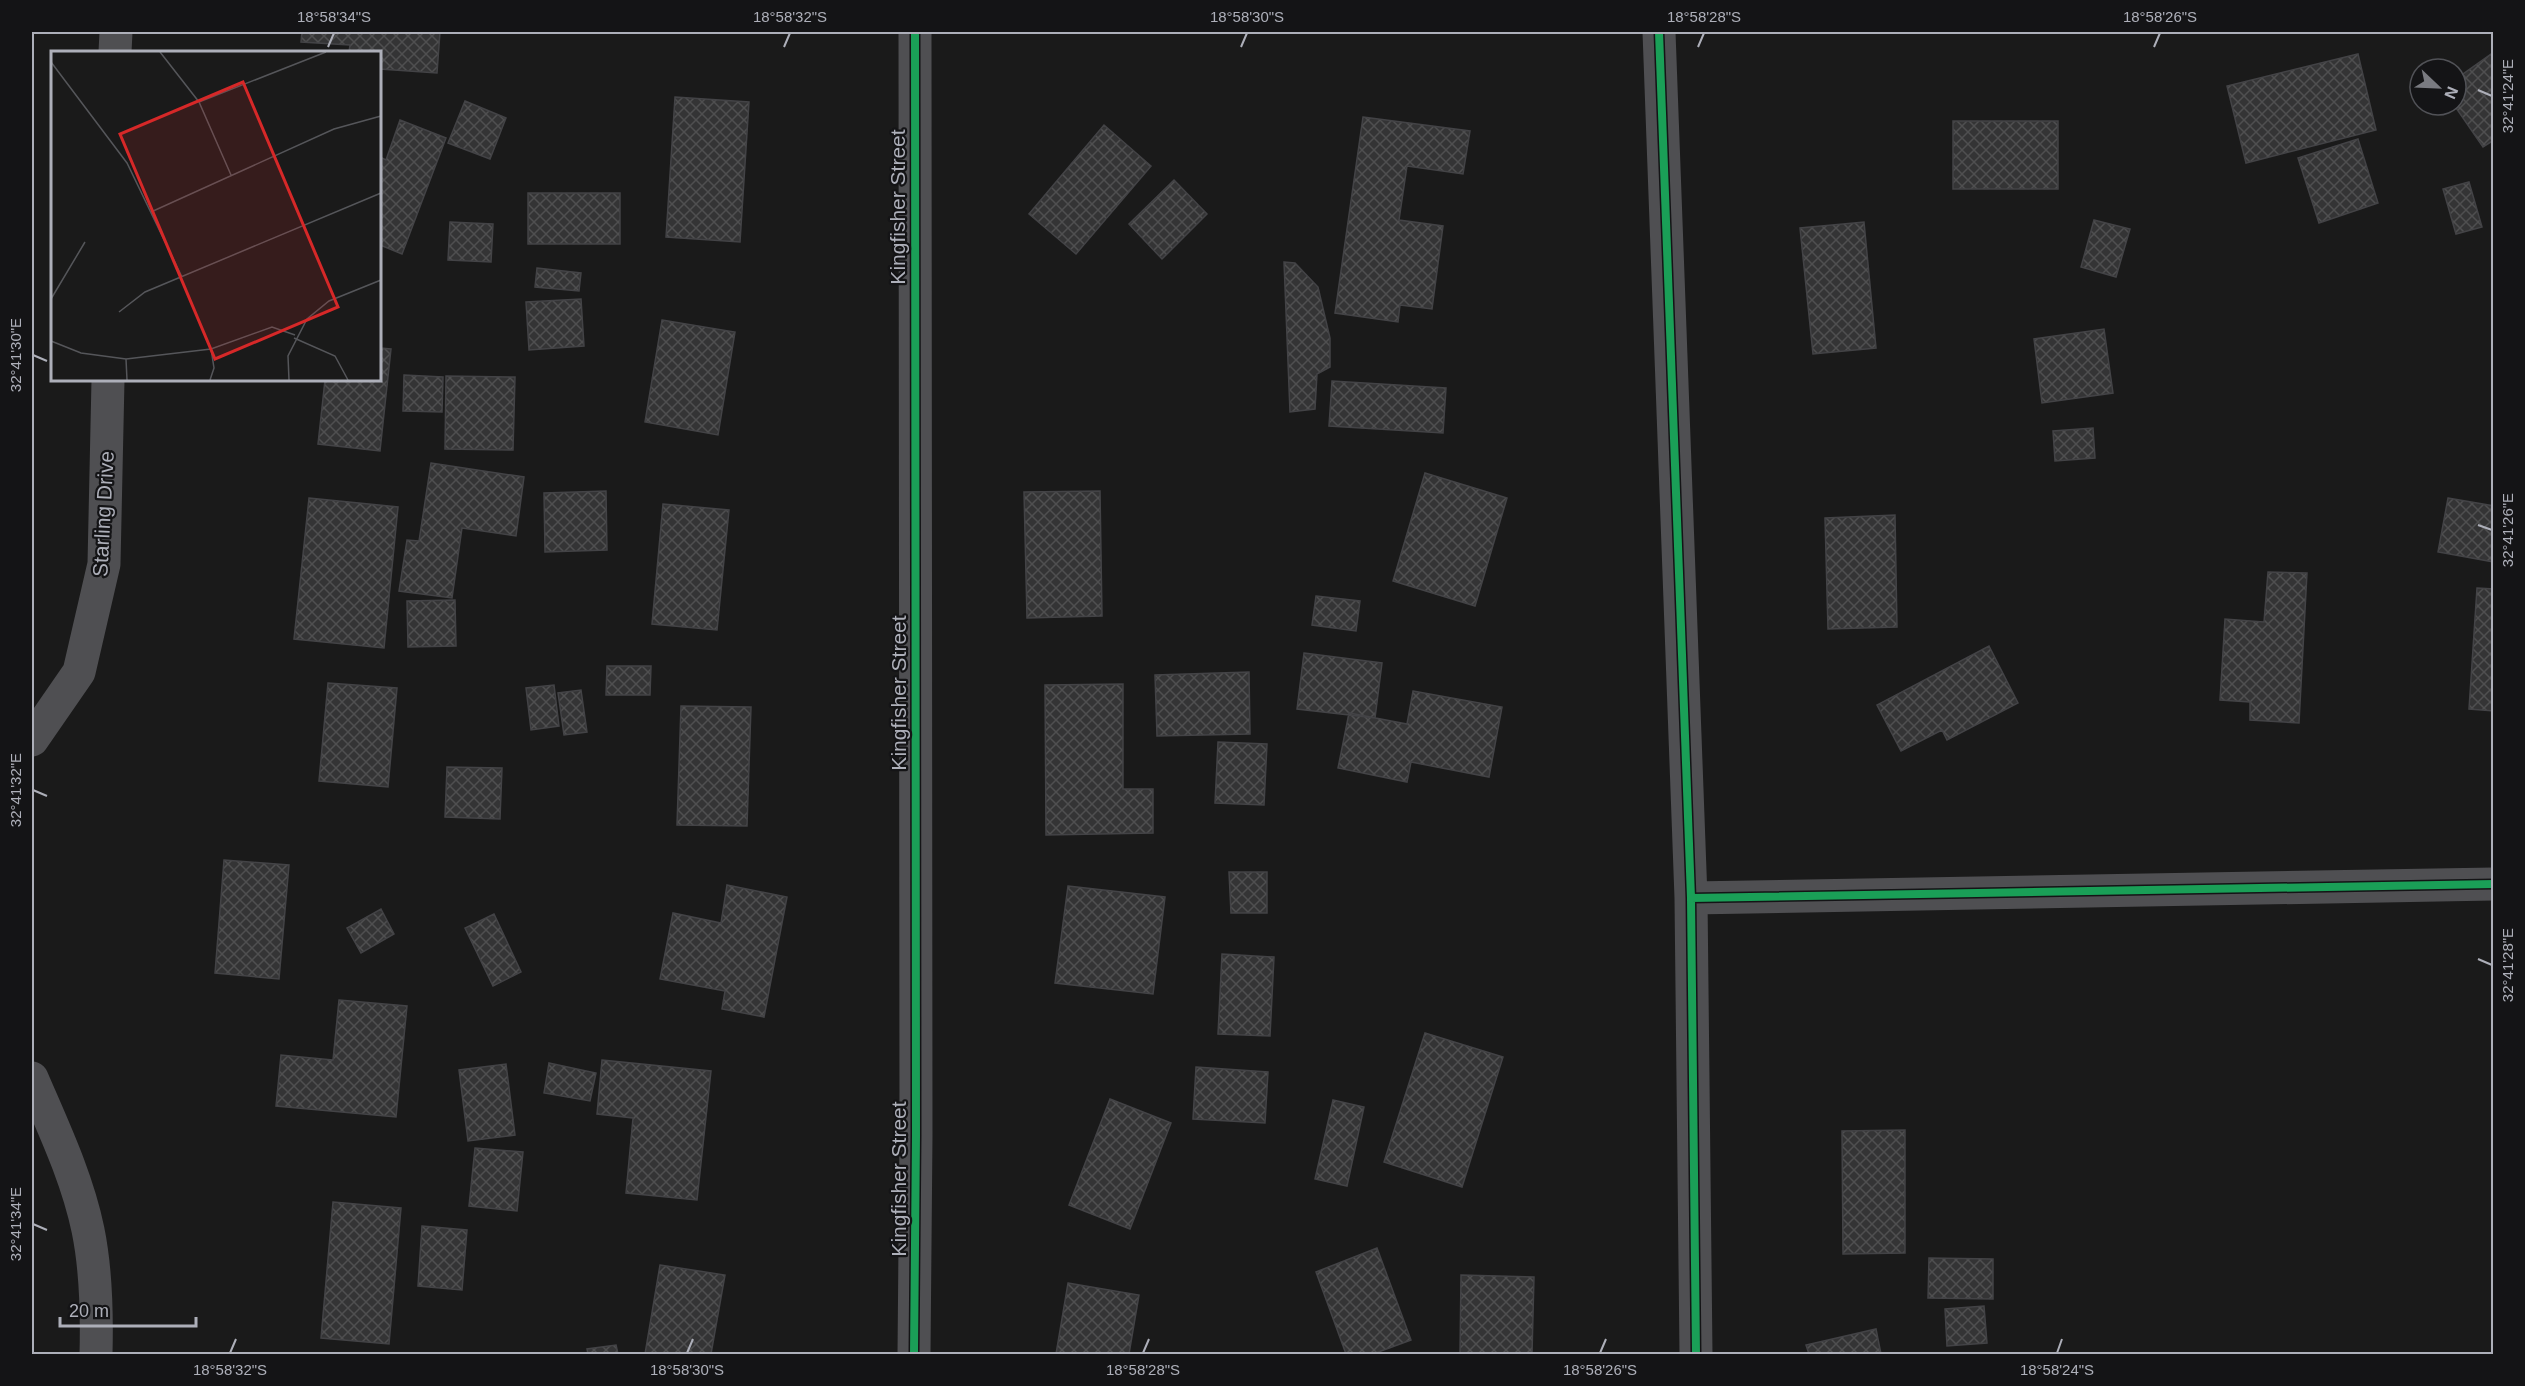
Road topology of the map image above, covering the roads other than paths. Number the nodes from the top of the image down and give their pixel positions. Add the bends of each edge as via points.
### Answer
1 (116, 32) edge
2 (915, 32) edge
3 (1659, 32) edge
4 (115, 51) edge
5 (108, 381) edge
6 (32, 740) edge
7 (2493, 884) edge
8 (1691, 898) junction
9 (32, 1078) edge
10 (96, 1354) edge
11 (914, 1354) edge
12 (1696, 1354) edge

1 - 4 street
2 - 11 street, Kingfisher Street
3 - 8 street
5 - 6 street, Starling Drive via 105,564 79,672
7 - 8 street
8 - 12 street
9 - 10 street via 64,1152 88,1230 97,1320

